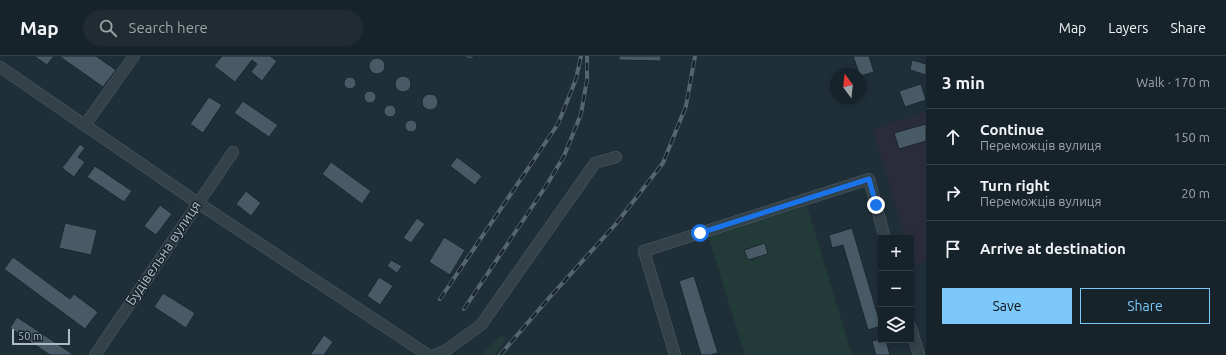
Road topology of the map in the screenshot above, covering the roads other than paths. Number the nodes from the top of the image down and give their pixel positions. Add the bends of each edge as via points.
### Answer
1 (134, 56) edge
2 (0, 67) edge
3 (85, 126) junction
4 (233, 152) dead end
5 (616, 157) dead end
6 (198, 203) junction
7 (884, 235) edge
8 (914, 338) edge
9 (95, 355) edge
10 (428, 355) edge
11 (435, 355) edge
12 (675, 355) edge
13 (919, 355) edge

1 - 3 street
2 - 3 street
3 - 6 street
4 - 6 street, Будівельна вулиця
5 - 11 street via 594,163 481,325 445,351
6 - 9 street, Будівельна вулиця
6 - 10 street
7 - 12 street via 869,179 644,251
8 - 13 street

